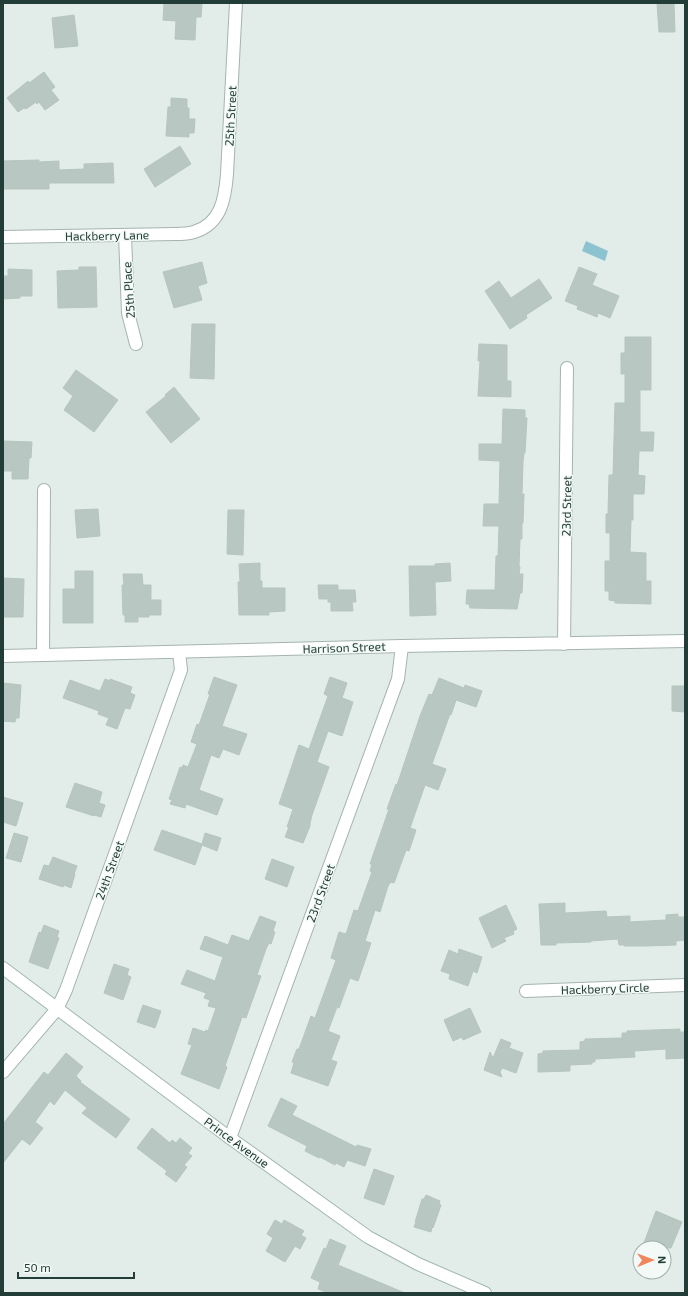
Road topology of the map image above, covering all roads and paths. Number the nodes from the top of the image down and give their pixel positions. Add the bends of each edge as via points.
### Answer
1 (236, 3) edge
2 (210, 225) joint
3 (126, 235) junction
4 (3, 237) edge
5 (136, 344) dead end
6 (567, 368) dead end
7 (44, 490) dead end
8 (685, 641) edge
9 (564, 644) junction
10 (402, 646) junction
11 (179, 652) junction
12 (43, 655) junction
13 (3, 656) edge
14 (3, 968) edge
15 (685, 985) edge
16 (526, 990) dead end
17 (56, 1009) junction
18 (3, 1072) edge
19 (230, 1138) junction
20 (485, 1293) edge

1 - 2 street, 25th Street via 226,192 221,209
2 - 3 street, Hackberry Lane via 193,233
3 - 4 street, Hackberry Lane
3 - 5 street, 25th Place via 128,313
6 - 9 street, 23rd Street
7 - 12 street
8 - 9 street, Harrison Street
9 - 10 street, Harrison Street
10 - 11 street, Harrison Street
10 - 19 street, 23rd Street via 398,679
11 - 12 street, Harrison Street
11 - 17 street, 24th Street via 181,670 66,990
12 - 13 street, Harrison Street
14 - 17 street, Prince Avenue
15 - 16 street, Hackberry Circle
17 - 18 street, 24th Street
17 - 19 street, Prince Avenue
19 - 20 street, Prince Avenue via 368,1237 418,1264

